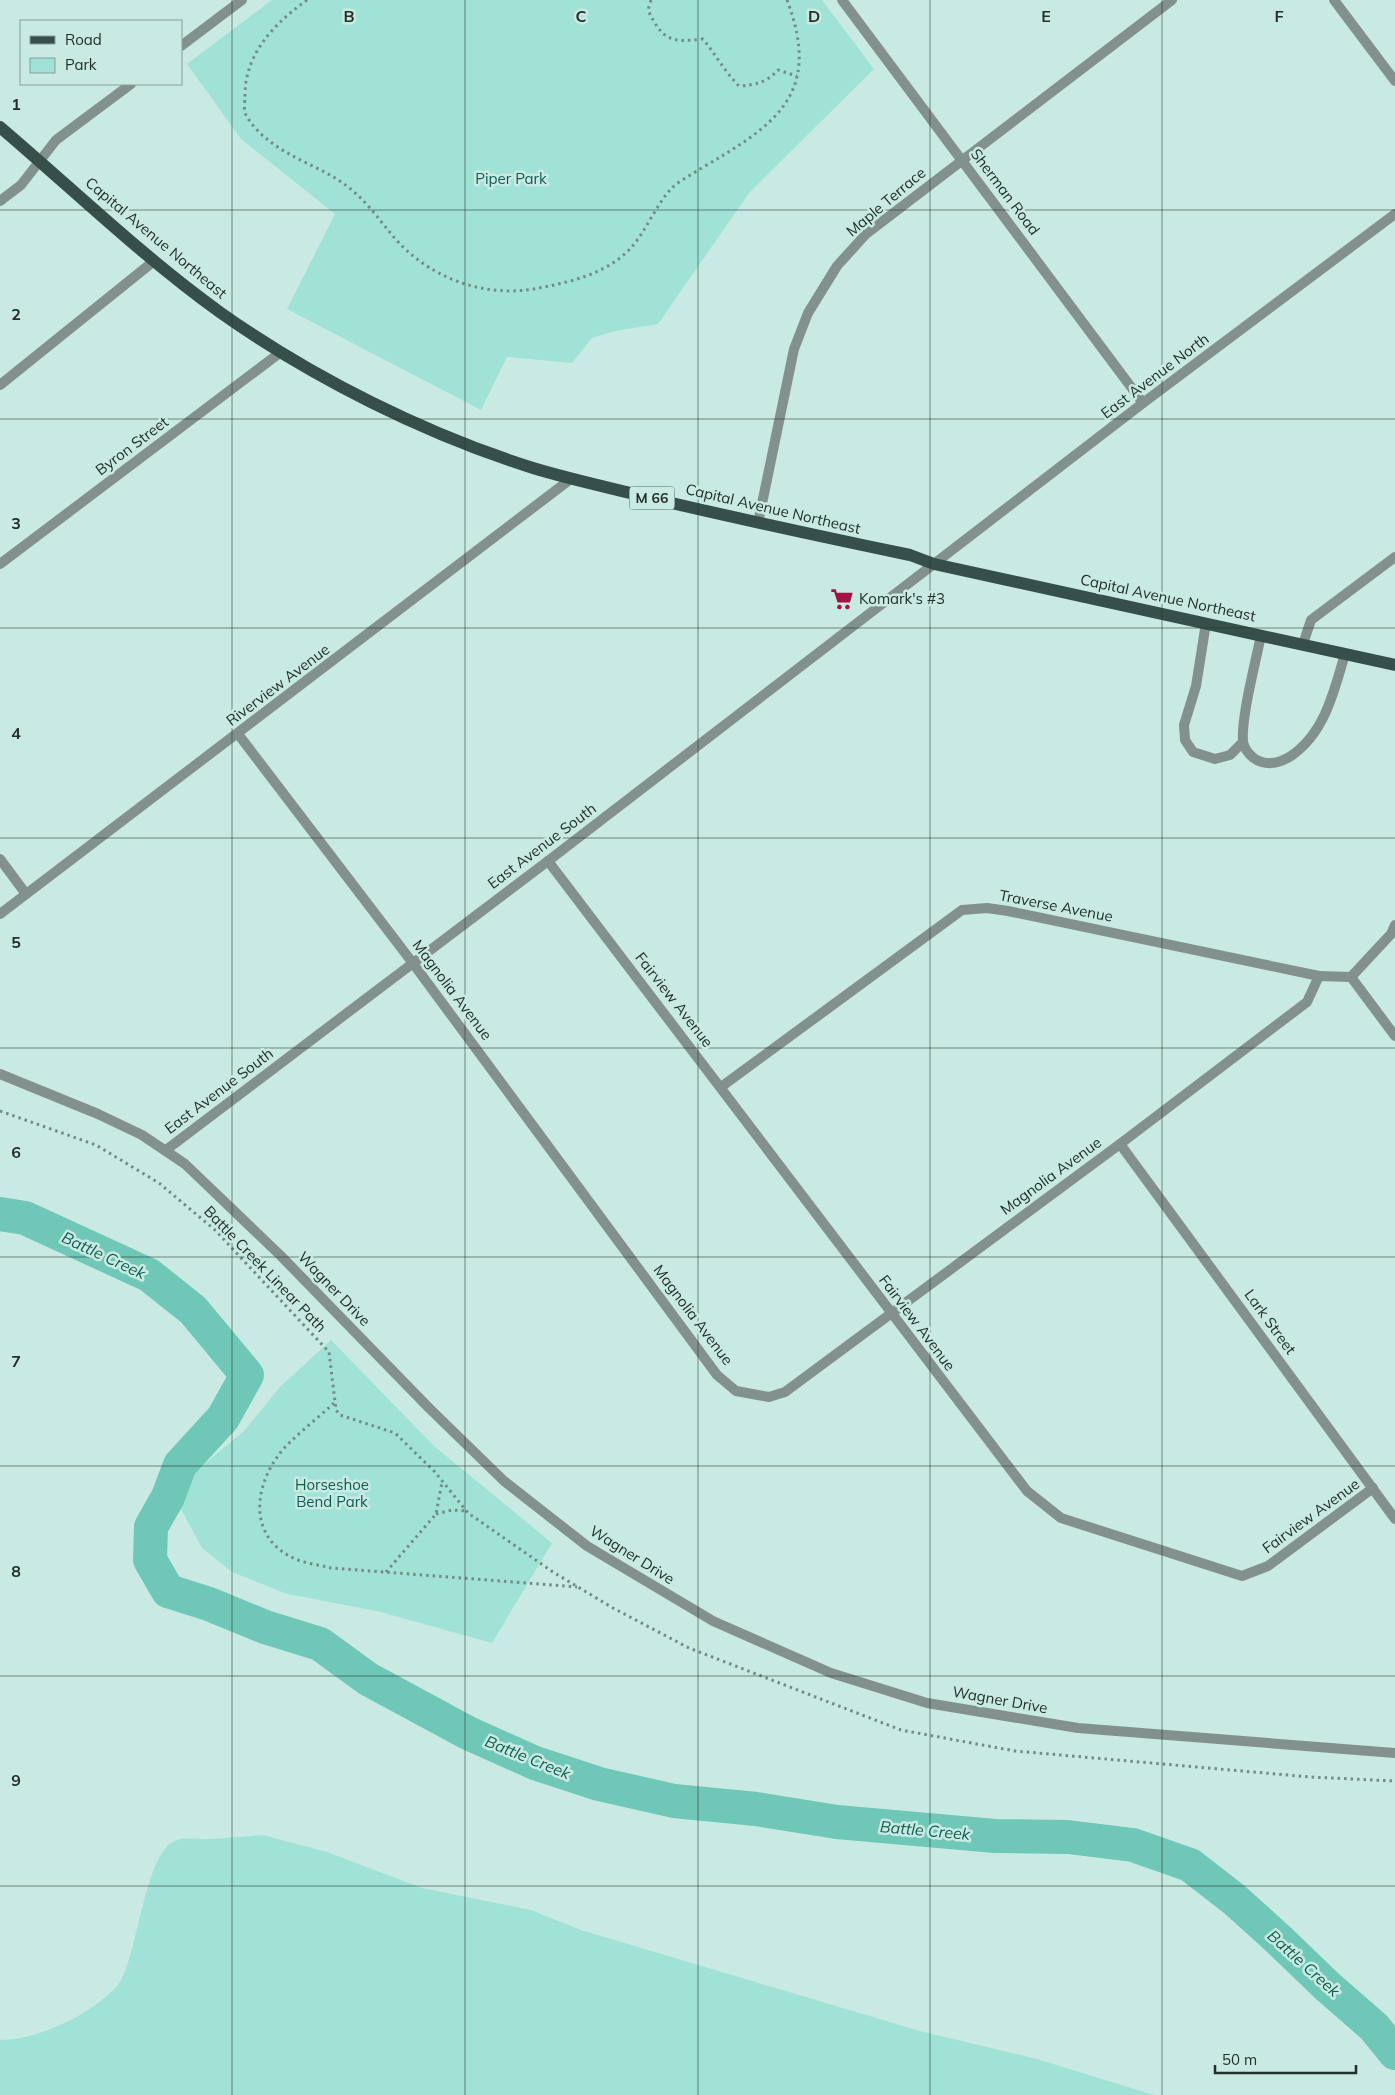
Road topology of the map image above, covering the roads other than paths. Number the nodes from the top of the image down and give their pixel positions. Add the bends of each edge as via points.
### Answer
1 (242, 0) edge
2 (842, 0) edge
3 (1172, 0) edge
4 (1334, 0) edge
5 (182, 45) edge
6 (1395, 81) edge
7 (130, 85) edge
8 (0, 127) edge
9 (963, 160) junction
10 (40, 161) junction
11 (0, 201) edge
12 (1395, 214) edge
13 (154, 261) junction
14 (281, 352) junction
15 (0, 385) edge
16 (1143, 403) junction
17 (572, 478) junction
18 (758, 523) junction
19 (1395, 557) edge
20 (0, 564) edge
21 (934, 564) junction
22 (1206, 623) junction
23 (1261, 635) junction
24 (1303, 644) junction
25 (1344, 654) junction
26 (1395, 665) edge
27 (238, 734) junction
28 (1243, 742) junction
29 (0, 859) edge
30 (548, 861) junction
31 (26, 894) junction
32 (0, 914) edge
33 (1395, 926) edge
34 (412, 962) junction
35 (1319, 976) junction
36 (1351, 977) junction
37 (1395, 1036) edge
38 (0, 1074) edge
39 (721, 1087) junction
40 (1120, 1144) junction
41 (166, 1150) junction
42 (890, 1313) junction
43 (1373, 1488) junction
44 (1395, 1519) edge
45 (1395, 1753) edge

1 - 5 street
2 - 9 street, Sherman Road
3 - 9 street, Maple Terrace
4 - 6 street
7 - 10 street via 56,140
8 - 10 main road, Capital Avenue Northeast / M 66
9 - 16 street, Sherman Road
9 - 18 street, Maple Terrace via 866,234 837,266 808,313 794,349
10 - 11 street via 21,185
10 - 13 main road, Capital Avenue Northeast / M 66
12 - 16 street, East Avenue North
13 - 14 main road, Capital Avenue Northeast / M 66 via 221,313
13 - 15 street
14 - 17 main road, Capital Avenue Northeast / M 66 via 341,386 422,425 534,468
14 - 20 street, Byron Street
16 - 21 street, East Avenue North
17 - 18 main road, Capital Avenue Northeast / M 66
17 - 27 street, Riverview Avenue
18 - 21 main road, Capital Avenue Northeast / M 66 via 910,555
19 - 24 street via 1311,620
21 - 22 main road, Capital Avenue Northeast / M 66
21 - 30 street, East Avenue South
22 - 23 main road, Capital Avenue Northeast / M 66
22 - 28 street via 1196,686 1184,725 1185,740 1193,752 1215,758 1230,755
23 - 24 main road, Capital Avenue Northeast / M 66
23 - 28 street
24 - 25 main road, Capital Avenue Northeast / M 66
25 - 26 main road, Capital Avenue Northeast / M 66
25 - 28 street via 1332,698 1314,734 1301,749 1282,761 1263,763 1251,757
27 - 31 street, Riverview Avenue
27 - 34 street, Magnolia Avenue
29 - 31 street
30 - 34 street, East Avenue South
30 - 39 street, Fairview Avenue
31 - 32 street, Riverview Avenue
33 - 36 street
34 - 41 street, East Avenue South
34 - 42 street, Magnolia Avenue via 718,1375 736,1391 769,1397 784,1392
35 - 36 street
35 - 39 street, Traverse Avenue via 1008,910 962,910
35 - 40 street, Magnolia Avenue via 1308,1002
36 - 37 street
38 - 41 street, Wagner Drive via 98,1114
39 - 42 street, Fairview Avenue
40 - 42 street, Magnolia Avenue
40 - 43 street, Lark Street
41 - 45 street, Wagner Drive via 190,1168 280,1255 504,1481 587,1546 713,1621 831,1673 927,1703 1078,1728
42 - 43 street, Fairview Avenue via 1026,1491 1061,1518 1242,1576 1268,1566
43 - 44 street, Lark Street

